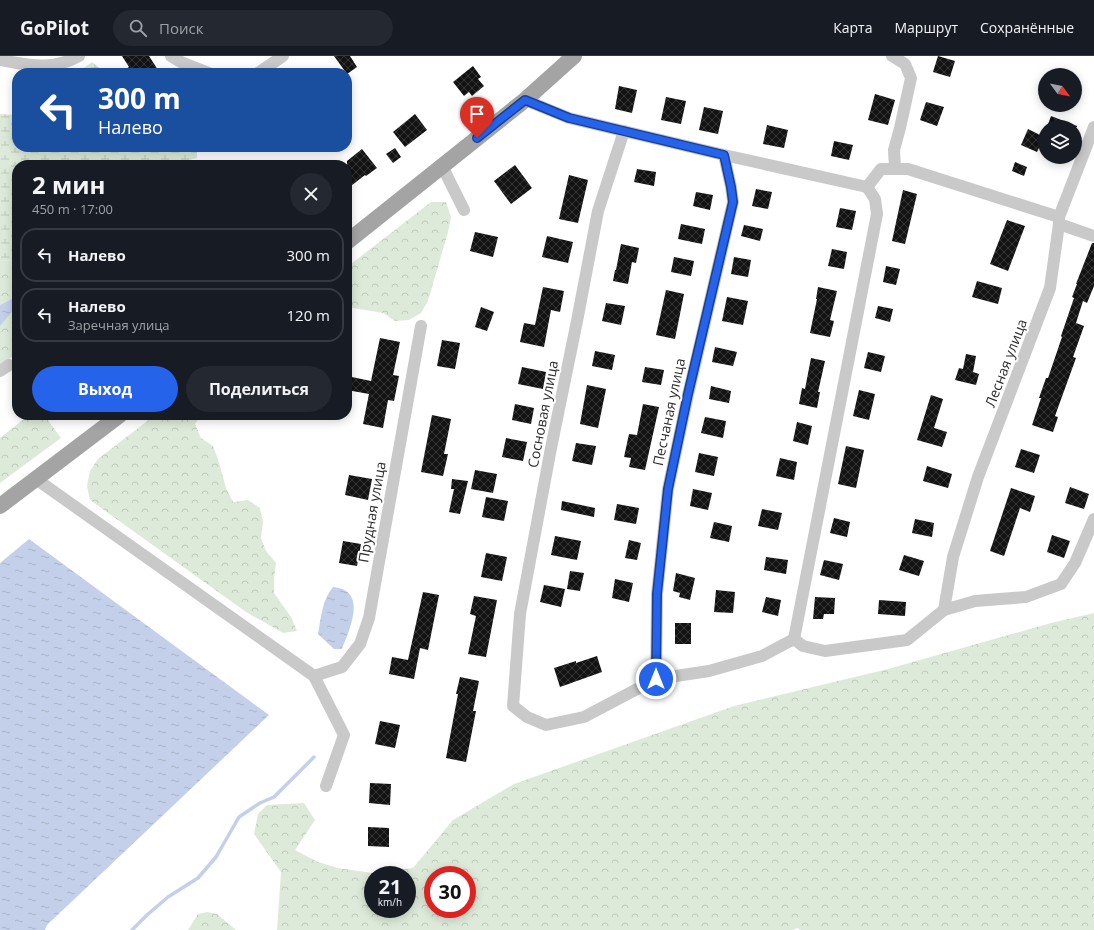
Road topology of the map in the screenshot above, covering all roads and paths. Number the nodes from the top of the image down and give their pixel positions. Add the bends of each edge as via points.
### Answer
1 (79, 56) edge
2 (171, 56) edge
3 (283, 56) edge
4 (574, 56) edge
5 (892, 56) edge
6 (0, 60) edge
7 (197, 68) edge
8 (265, 68) edge
9 (525, 100) junction
10 (1094, 127) edge
11 (624, 131) junction
12 (724, 155) junction
13 (442, 166) junction
14 (895, 168) junction
15 (867, 187) junction
16 (464, 210) dead end
17 (1059, 221) junction
18 (1094, 236) edge
19 (352, 238) edge
20 (421, 326) dead end
21 (113, 420) edge
22 (36, 479) junction
23 (0, 506) edge
24 (1094, 519) edge
25 (944, 610) junction
26 (794, 639) junction
27 (314, 676) junction
28 (656, 679) junction
29 (326, 786) dead end

1 - 6 street via 52,66
2 - 7 street
3 - 8 street
4 - 9 main road
5 - 14 street via 904,64 911,78 894,150
9 - 11 street via 569,118
9 - 13 main road
10 - 17 street, Лесная улица
11 - 12 street
11 - 28 street, Сосновая улица via 598,211 551,448 520,614 513,706 527,717 546,725 584,717
12 - 15 street
12 - 28 street, Песчаная улица via 733,202 668,489 657,594
13 - 16 street
13 - 19 main road
14 - 15 street via 880,169
14 - 17 street via 908,169
15 - 26 street via 875,200 877,214
17 - 18 street
17 - 25 street, Лесная улица via 1050,288 978,477 953,557
20 - 27 street, Прудная улица via 369,618 360,644 342,666
21 - 22 main road
22 - 23 main road
22 - 27 street
24 - 25 street via 1075,563 1061,584 1026,597 974,601
25 - 26 street via 907,640 825,651 803,646
26 - 28 street via 762,656 709,670
27 - 29 street via 344,735

